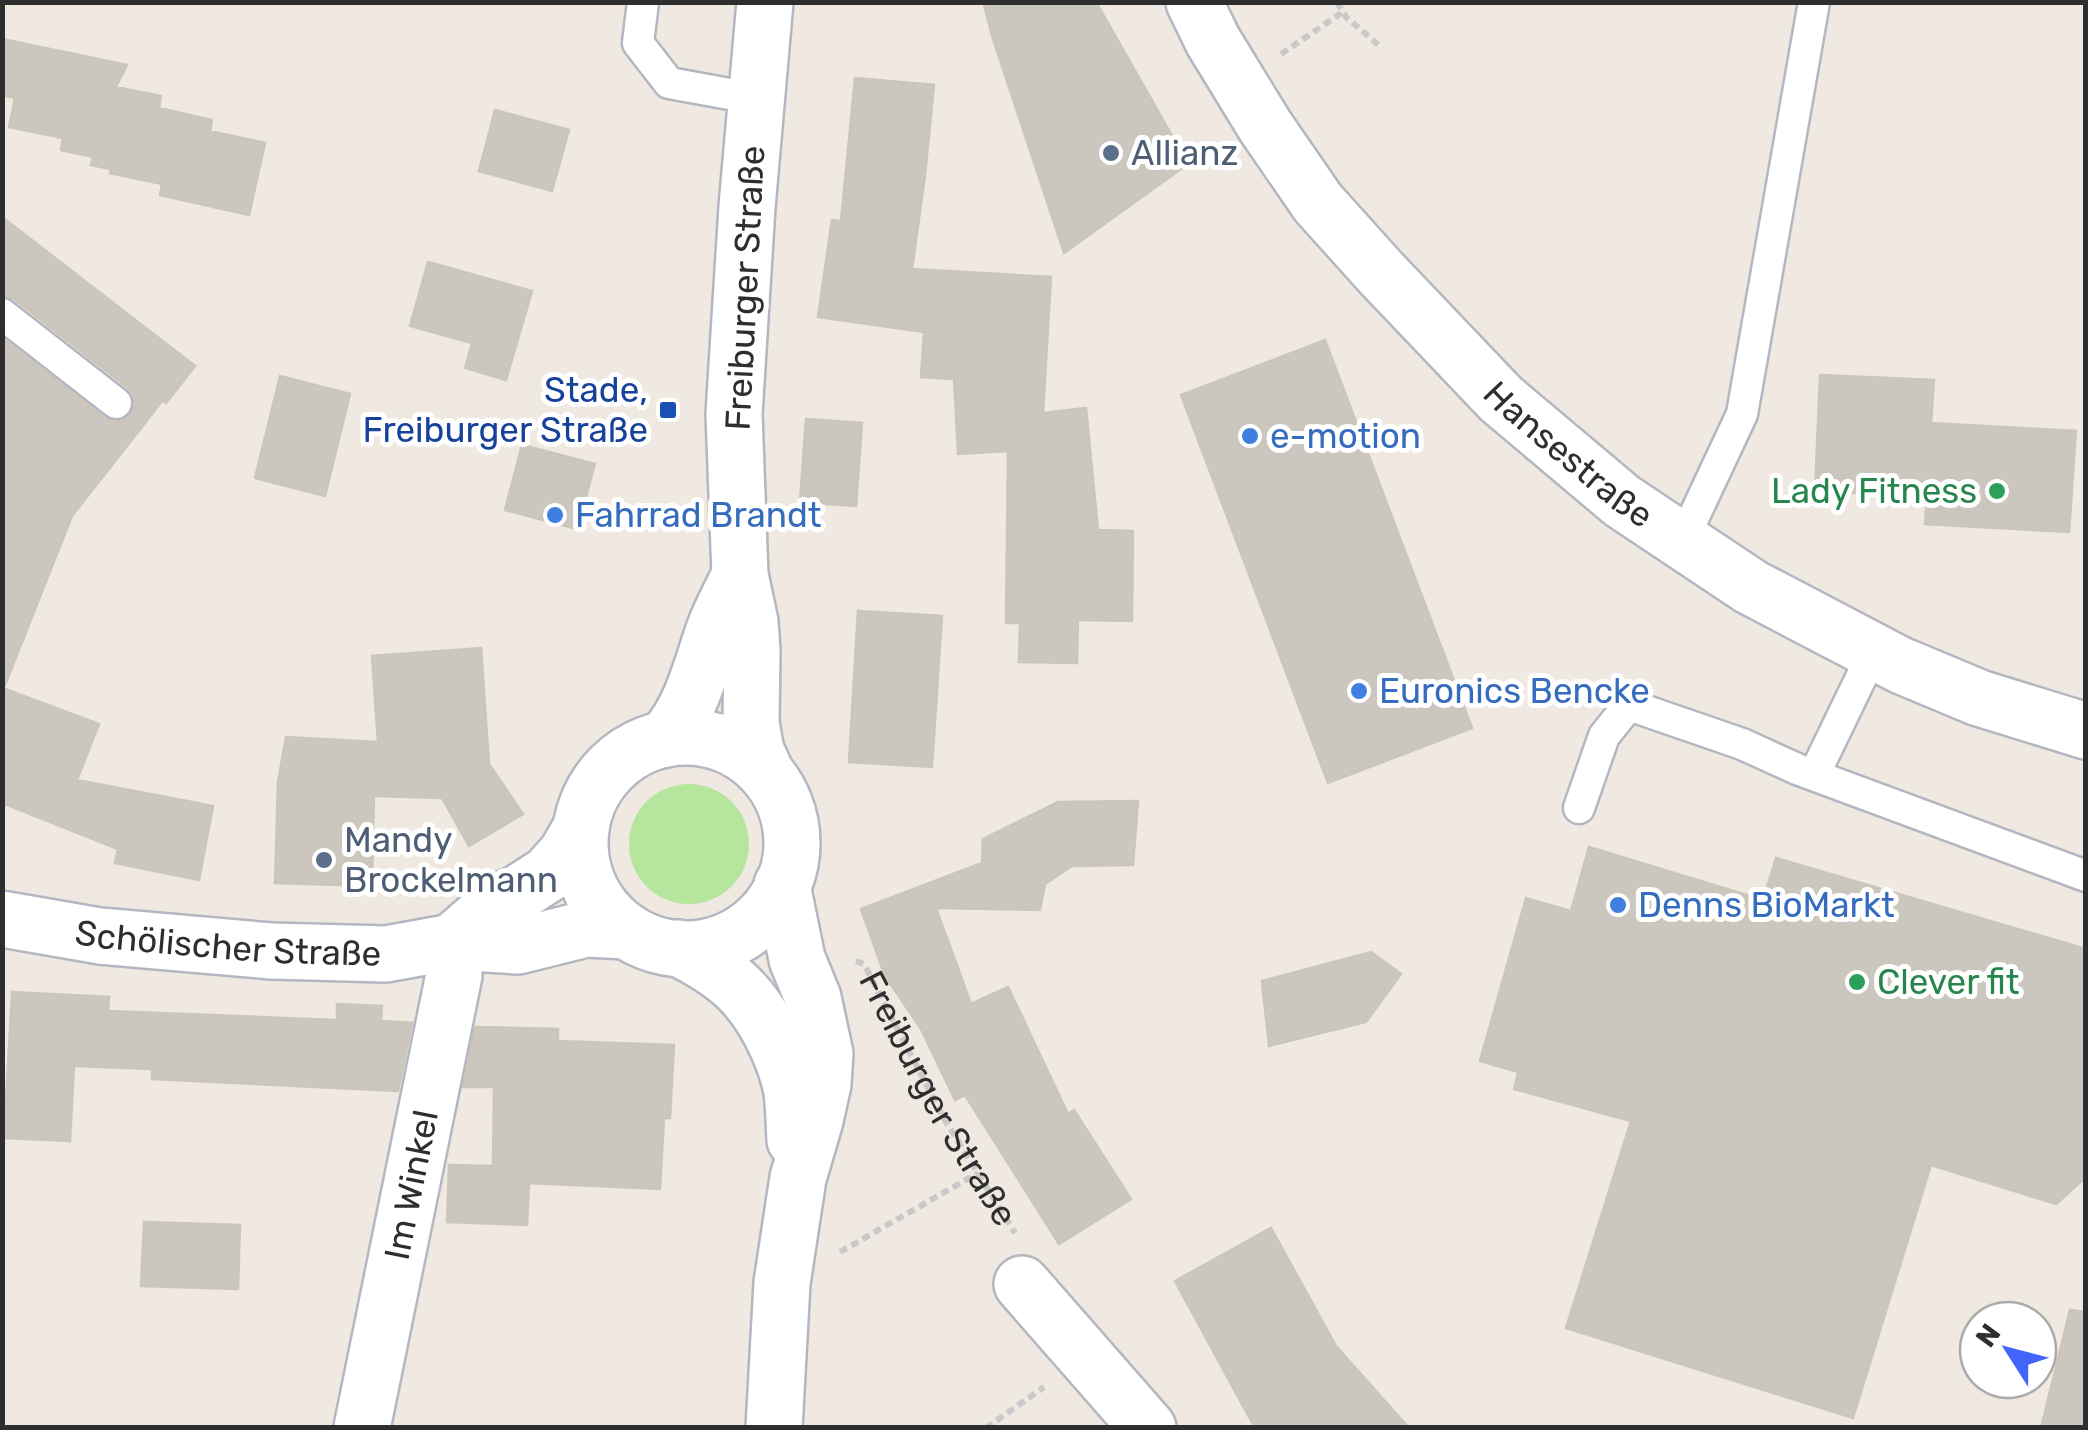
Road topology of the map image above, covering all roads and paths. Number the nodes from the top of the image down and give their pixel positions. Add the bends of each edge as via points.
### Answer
1 (643, 2) edge
2 (765, 2) edge
3 (1194, 2) edge
4 (1337, 2) edge
5 (1814, 2) edge
6 (1343, 12) junction
7 (1382, 48) dead end
8 (1285, 52) dead end
9 (757, 99) junction
10 (2, 314) edge
11 (116, 404) dead end
12 (1682, 542) junction
13 (740, 575) junction
14 (1874, 651) junction
15 (2086, 732) edge
16 (665, 739) junction
17 (766, 774) junction
18 (1814, 774) junction
19 (1579, 808) dead end
20 (582, 828) junction
21 (2086, 876) edge
22 (782, 885) junction
23 (2, 919) edge
24 (627, 931) junction
25 (452, 942) junction
26 (678, 948) junction
27 (807, 986) junction
28 (978, 1173) junction
29 (798, 1178) junction
30 (839, 1252) dead end
31 (1022, 1284) joint
32 (1082, 1353) junction
33 (362, 1428) edge
34 (774, 1428) edge
35 (986, 1428) edge
36 (1148, 1428) edge

1 - 9 lane via 638,43 669,83
2 - 9 main road, Freiburger Straße
3 - 12 main road, Hansestraße via 1318,203 1381,273 1501,399
4 - 6 path
5 - 12 lane via 1742,414
6 - 7 path
6 - 8 path
9 - 13 main road, Freiburger Straße via 734,414
10 - 11 lane
12 - 14 main road, Hansestraße via 1750,587
13 - 16 main road, Freiburger Straße via 685,712
13 - 17 main road, Freiburger Straße via 750,622 751,723
14 - 15 main road, Hansestraße via 1980,698
14 - 18 lane
16 - 17 main road via 725,744
16 - 20 main road via 634,750 610,770
17 - 22 main road via 791,832
18 - 19 lane via 1630,705 1604,736
18 - 21 lane
20 - 24 main road via 591,890
20 - 25 main road via 548,874 497,903
22 - 26 main road via 765,913 740,934 710,946
22 - 27 main road
23 - 25 main road, Schölischer Straße via 100,936 272,951 386,954
24 - 25 main road, Schölischer Straße via 586,929 518,946
24 - 26 main road
25 - 33 main road, Im Winkel via 454,976
26 - 29 main road via 730,978 771,1032 792,1092
27 - 28 path, Freiburger Straße via 855,960 864,964
27 - 29 main road via 826,1054
28 - 30 path
28 - 31 path, Freiburger Straße via 1018,1239
29 - 34 main road via 782,1283
31 - 32 main road
32 - 35 path
32 - 36 main road

